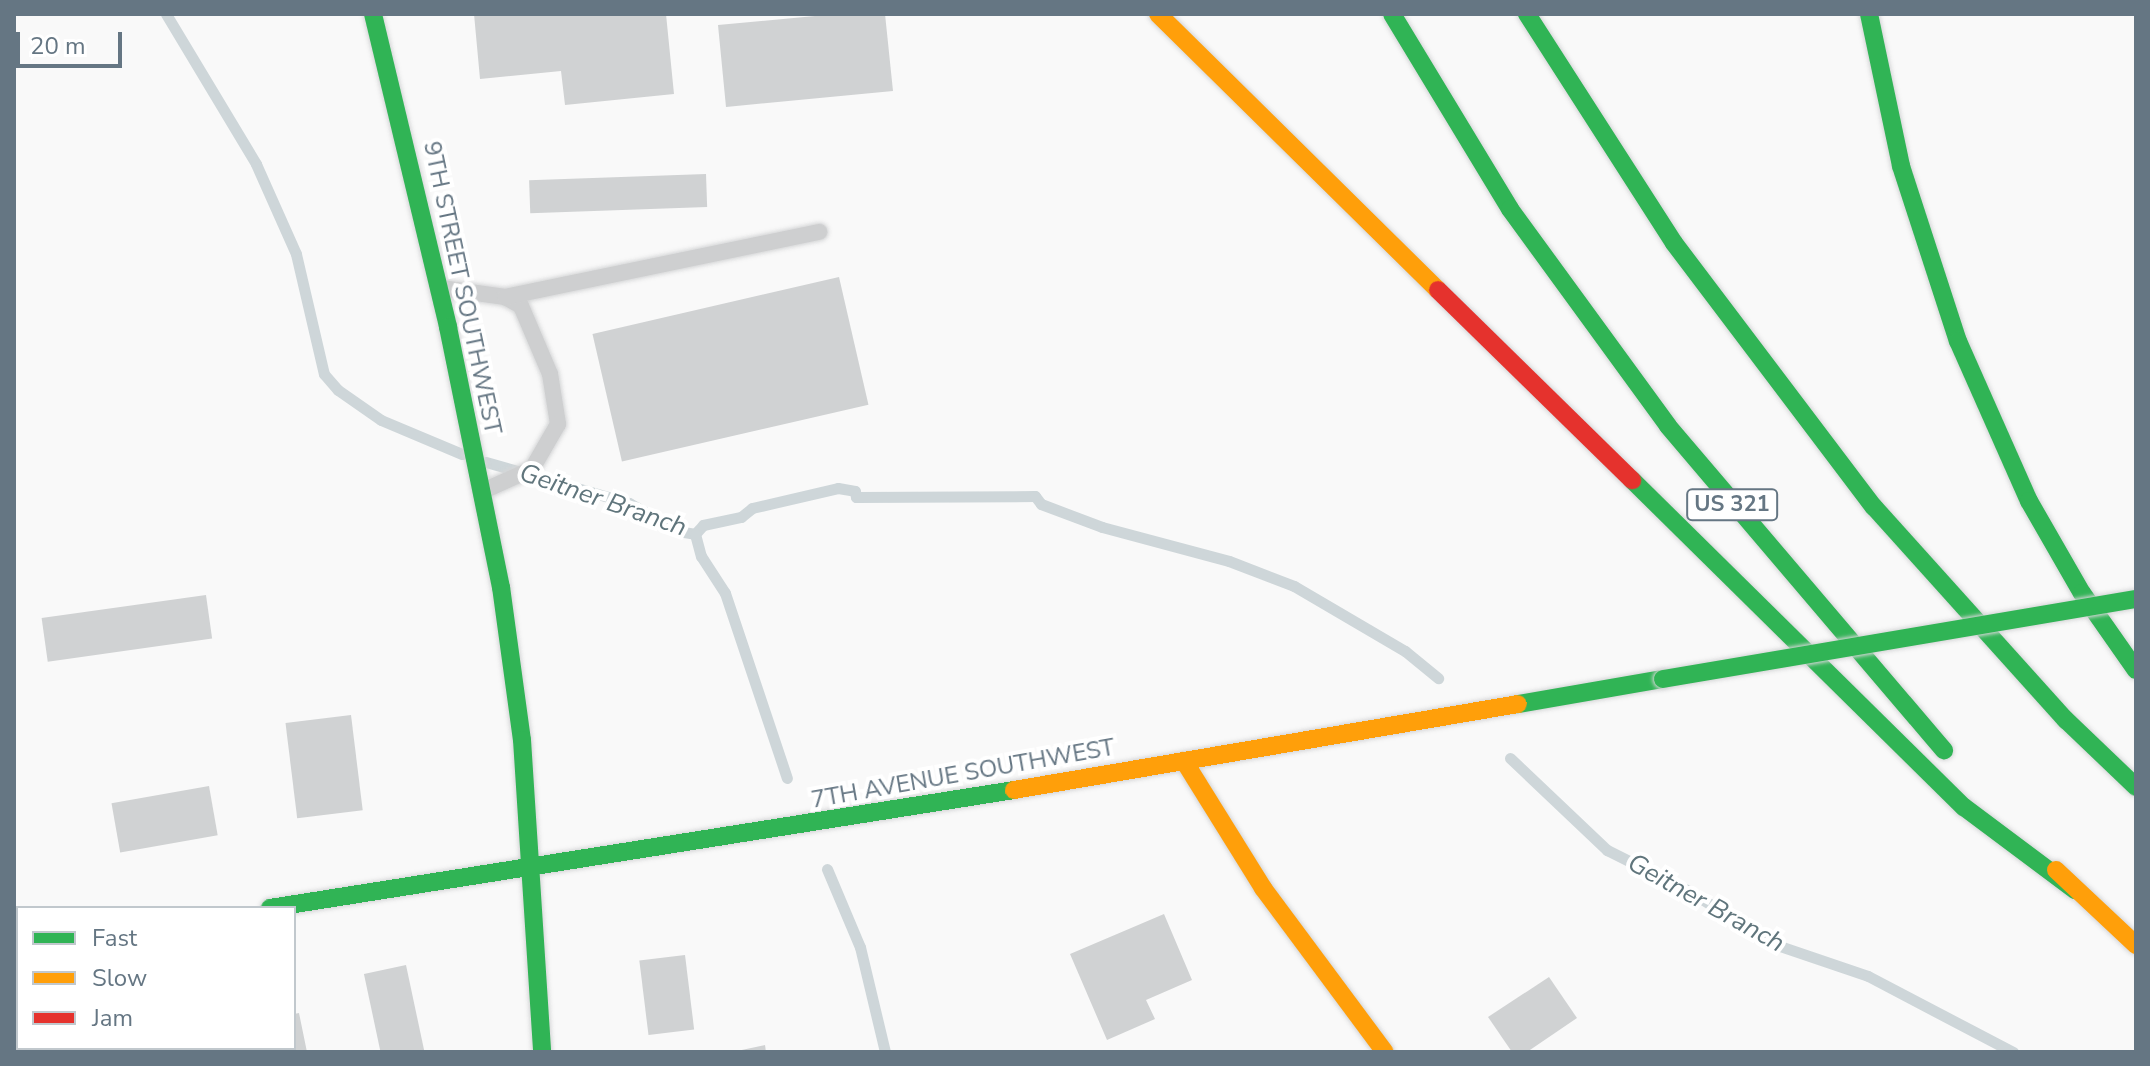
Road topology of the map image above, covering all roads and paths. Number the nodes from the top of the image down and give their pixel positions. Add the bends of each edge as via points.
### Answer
1 (373, 14) edge
2 (1158, 14) edge
3 (1392, 14) edge
4 (1527, 14) edge
5 (1869, 14) edge
6 (819, 232) dead end
7 (439, 287) junction
8 (505, 297) junction
9 (482, 491) junction
10 (2136, 599) edge
11 (2136, 670) edge
12 (1184, 761) junction
13 (1956, 763) dead end
14 (2136, 787) edge
15 (1999, 809) dead end
16 (531, 868) junction
17 (2075, 890) junction
18 (283, 906) edge
19 (2136, 945) edge
20 (542, 1052) edge
21 (1385, 1052) edge

1 - 7 main road, 9TH STREET SOUTHWEST
2 - 17 main road via 1964,807
3 - 13 main road, US 321 via 1510,209 1668,426
4 - 14 main road via 1674,243 1874,507 2066,720
5 - 11 main road via 1901,166 1963,354 2029,501 2082,593
6 - 8 lane
7 - 8 lane
7 - 9 main road, 9TH STREET SOUTHWEST
8 - 9 lane via 521,306 550,374 558,424 532,469
9 - 16 main road, 9TH STREET SOUTHWEST via 520,725
10 - 12 main road, 7TH AVENUE SOUTHWEST, bridge
12 - 16 main road, 7TH AVENUE SOUTHWEST
12 - 21 main road via 1263,888
15 - 17 main road
16 - 18 main road, 7TH AVENUE SOUTHWEST
16 - 20 main road, 9TH STREET SOUTHWEST
17 - 19 main road

